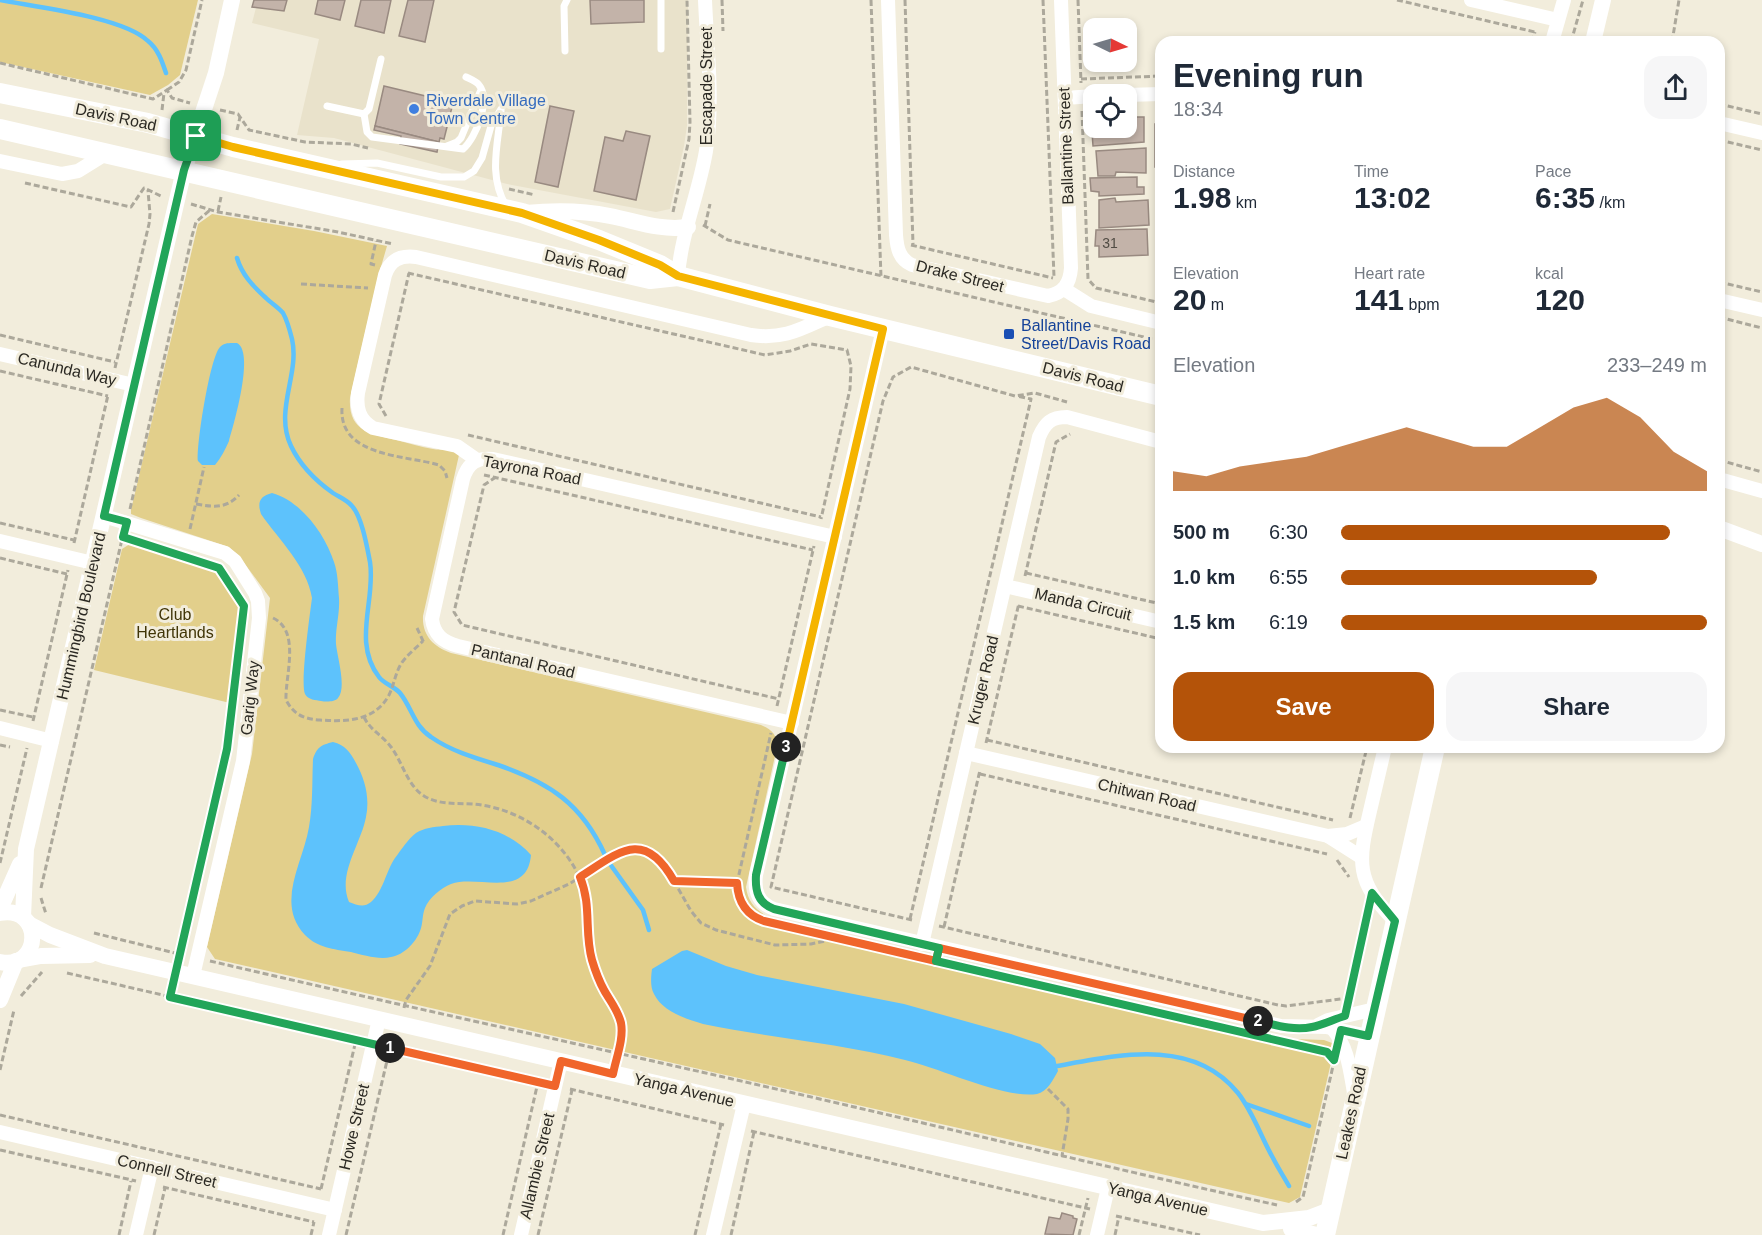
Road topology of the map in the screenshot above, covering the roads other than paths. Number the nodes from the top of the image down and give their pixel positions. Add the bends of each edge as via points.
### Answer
1 (232, 0) edge
2 (567, 0) edge
3 (661, 0) edge
4 (705, 0) edge
5 (888, 0) edge
6 (1061, 0) edge
7 (1471, 0) edge
8 (1564, 0) edge
9 (1603, 0) edge
10 (1558, 20) junction
11 (1554, 36) edge
12 (1594, 36) edge
13 (661, 50) dead end
14 (566, 51) dead end
15 (381, 59) dead end
16 (466, 77) dead end
17 (0, 93) edge
18 (1155, 94) edge
19 (1137, 95) edge
20 (1083, 96) edge
21 (1065, 98) junction
22 (327, 106) dead end
23 (364, 114) junction
24 (1725, 124) edge
25 (0, 129) edge
26 (1762, 133) edge
27 (196, 136) junction
28 (107, 153) junction
29 (0, 161) edge
30 (313, 166) junction
31 (184, 170) junction
32 (515, 212) junction
33 (688, 227) junction
34 (390, 264) joint
35 (678, 276) junction
36 (1062, 288) junction
37 (1725, 301) edge
38 (1762, 310) edge
39 (830, 316) junction
40 (1155, 322) edge
41 (883, 329) junction
42 (0, 354) edge
43 (135, 385) junction
44 (1155, 395) edge
45 (1155, 440) edge
46 (477, 460) junction
47 (1725, 481) edge
48 (1762, 491) edge
49 (104, 516) junction
50 (1725, 530) edge
51 (835, 537) junction
52 (0, 541) edge
53 (1762, 544) edge
54 (93, 563) junction
55 (1005, 586) junction
56 (1155, 621) edge
57 (792, 723) junction
58 (0, 728) edge
59 (52, 741) junction
60 (966, 753) junction
61 (1384, 753) edge
62 (1434, 753) edge
63 (1366, 825) junction
64 (1347, 834) junction
65 (27, 849) junction
66 (1360, 857) junction
67 (0, 911) edge
68 (26, 921) junction
69 (1395, 921) junction
70 (922, 944) junction
71 (105, 956) junction
72 (12, 961) edge
73 (193, 976) junction
74 (0, 1000) edge
75 (1374, 1009) junction
76 (379, 1019) junction
77 (1313, 1027) junction
78 (1336, 1033) junction
79 (1368, 1036) junction
80 (561, 1061) junction
81 (1354, 1098) junction
82 (744, 1104) junction
83 (0, 1132) edge
84 (152, 1167) junction
85 (1108, 1188) junction
86 (335, 1210) junction
87 (1330, 1210) junction
88 (1288, 1223) edge
89 (136, 1235) edge
90 (329, 1235) edge
91 (521, 1235) edge
92 (713, 1235) edge
93 (1097, 1235) edge
94 (1317, 1235) edge
95 (1325, 1235) edge

1 - 27 street, Hummingbird Boulevard via 216,73
2 - 14 lane
3 - 13 lane
4 - 33 street, Escapade Street via 708,137
5 - 36 street, Drake Street via 900,254 912,265 1043,296
6 - 21 street, Ballantine Street
7 - 10 street
8 - 10 street
9 - 12 street
10 - 11 street
15 - 23 lane via 369,110
16 - 23 lane via 478,83 482,108 480,122 463,149 372,137 367,132
17 - 27 main road, Davis Road
18 - 19 street
20 - 21 street
21 - 36 street, Ballantine Street via 1071,268
22 - 23 lane
24 - 26 street
25 - 28 main road, Davis Road
27 - 30 main road, Davis Road
27 - 31 street, Hummingbird Boulevard
28 - 29 street via 78,171 62,174
28 - 31 main road, Davis Road
30 - 32 main road, Davis Road
30 - 32 lane via 377,163 441,177 464,177 474,171 482,158 501,109 494,170 497,187
31 - 35 main road, Davis Road via 650,279
31 - 43 street, Hummingbird Boulevard
32 - 33 street via 580,211 664,229
32 - 35 main road, Davis Road via 620,248
33 - 35 street, Escapade Street
34 - 39 street, Davis Road via 401,257 416,257 766,338 789,334
34 - 46 street, Tayrona Road via 358,393 358,411 373,428 457,446
35 - 39 main road, Davis Road
36 - 40 street, Drake Street via 1091,306
37 - 38 street
39 - 41 main road, Davis Road
41 - 44 main road, Davis Road
41 - 51 street
42 - 43 street, Canunda Way
43 - 49 street, Hummingbird Boulevard
45 - 55 street, Kruger Road via 1072,417 1052,419 1043,427
46 - 51 street, Tayrona Road via 493,459
46 - 57 street, Pantanal Road via 466,471 433,610 433,626 441,638 458,646 773,726
47 - 48 street
49 - 54 street, Hummingbird Boulevard
49 - 73 street, Garig Way via 218,549 231,557 258,601 243,760
50 - 53 street
51 - 57 street
52 - 54 street
54 - 59 street, Hummingbird Boulevard
55 - 56 street, Manda Circuit
55 - 60 street, Kruger Road
57 - 70 street via 756,875 759,898 774,909
58 - 59 street
59 - 65 street, Hummingbird Boulevard
60 - 64 street, Chitwan Road via 1328,836
60 - 70 street, Kruger Road
61 - 63 street
62 - 69 main road, Leakes Road
63 - 64 street
63 - 66 street
64 - 66 street, Chitwan Road
65 - 67 street, Hummingbird Boulevard
65 - 68 street, Hummingbird Boulevard via 23,898
66 - 69 street via 1372,893
67 - 68 street, Yanga Avenue via 16,913
68 - 71 street, Yanga Avenue via 50,935
68 - 72 street, Hummingbird Boulevard via 33,941 26,956
69 - 75 main road, Leakes Road
70 - 77 street via 1281,1026
71 - 72 street, Yanga Avenue via 47,956
71 - 73 street, Yanga Avenue
72 - 74 street
73 - 76 street, Yanga Avenue
75 - 77 street
75 - 79 main road, Leakes Road
76 - 80 street, Yanga Avenue
76 - 86 street, Howe Street
77 - 78 street
78 - 79 street
78 - 81 street via 1347,1056
79 - 81 main road, Leakes Road
80 - 82 street, Yanga Avenue
80 - 91 street, Allambie Street
81 - 87 main road, Leakes Road
82 - 85 street, Yanga Avenue
82 - 92 street
83 - 84 street, Connell Street
84 - 86 street, Connell Street
84 - 89 street
85 - 88 street, Yanga Avenue via 1263,1223
85 - 93 street
86 - 90 street, Howe Street
87 - 88 street, Yanga Avenue
87 - 95 main road, Leakes Road
88 - 94 street, Yanga Avenue

